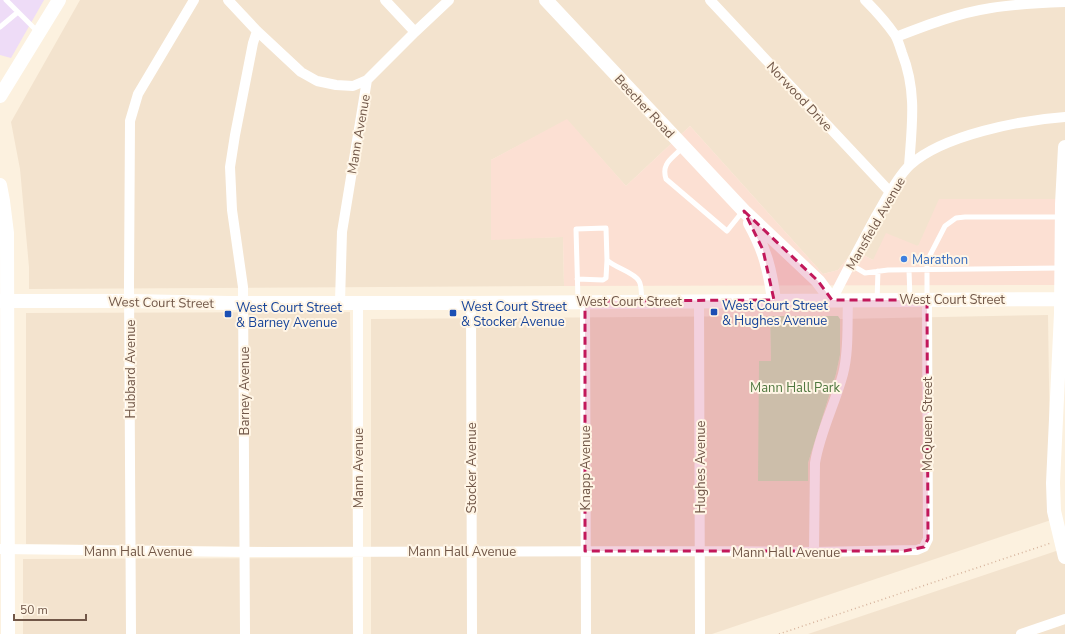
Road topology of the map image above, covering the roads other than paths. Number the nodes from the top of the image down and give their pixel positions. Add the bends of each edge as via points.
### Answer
1 (6, 0) edge
2 (59, 0) edge
3 (194, 0) edge
4 (228, 0) edge
5 (385, 0) edge
6 (449, 0) edge
7 (546, 0) edge
8 (710, 0) edge
9 (865, 0) edge
10 (1065, 2) edge
11 (18, 12) junction
12 (0, 27) edge
13 (257, 31) junction
14 (415, 32) junction
15 (39, 33) junction
16 (896, 37) junction
17 (367, 80) junction
18 (0, 96) edge
19 (1065, 117) edge
20 (1065, 146) edge
21 (683, 147) junction
22 (909, 166) junction
23 (0, 185) edge
24 (890, 192) junction
25 (744, 211) junction
26 (1062, 217) junction
27 (607, 260) junction
28 (850, 264) junction
29 (1062, 268) junction
30 (909, 270) junction
31 (927, 270) junction
32 (878, 271) junction
33 (577, 279) junction
34 (1063, 299) edge
35 (774, 300) junction
36 (832, 300) junction
37 (878, 300) junction
38 (910, 300) junction
39 (927, 300) junction
40 (3, 301) edge
41 (130, 301) junction
42 (581, 301) junction
43 (642, 301) junction
44 (699, 301) junction
45 (848, 301) junction
46 (340, 302) junction
47 (243, 303) junction
48 (358, 303) junction
49 (471, 303) junction
50 (924, 547) joint
51 (4, 550) edge
52 (130, 551) junction
53 (585, 551) junction
54 (700, 551) junction
55 (245, 552) junction
56 (358, 552) junction
57 (471, 552) junction
58 (814, 552) junction
59 (1065, 557) edge
60 (1065, 619) edge
61 (700, 633) edge
62 (8, 634) edge
63 (131, 634) edge
64 (245, 634) edge
65 (358, 634) edge
66 (472, 634) edge
67 (586, 634) edge
68 (1021, 634) edge

1 - 11 lane
2 - 15 street
3 - 41 street, Hubbard Avenue via 138,94 130,121
4 - 13 street
5 - 14 street
6 - 14 street, Mann Avenue
7 - 21 street, Beecher Road
8 - 24 street, Norwood Drive
9 - 16 street
10 - 16 street via 990,8 942,20
11 - 12 lane
11 - 15 lane
13 - 17 street via 301,72 317,81 353,86
13 - 47 street, Barney Avenue via 230,166 232,210
14 - 17 street, Mann Avenue
15 - 18 street
16 - 22 street via 906,64 912,92
17 - 46 street, Mann Avenue via 342,232
19 - 22 street, Mansfield Avenue via 989,129 956,139 927,153
20 - 26 street
21 - 25 street, Beecher Road
21 - 25 lane via 664,168 666,180 727,231
22 - 24 street, Mansfield Avenue
23 - 40 street via 6,233
24 - 28 street, Mansfield Avenue
25 - 35 street, Beecher Road via 763,250 771,274
25 - 36 street, Beecher Road via 818,281
26 - 29 street
26 - 31 lane via 956,218 945,226 938,238 927,261
27 - 33 lane via 606,278 603,280
27 - 33 lane via 606,228 576,229
27 - 43 lane via 640,282
28 - 32 lane via 865,273
28 - 36 street, Mansfield Avenue
29 - 31 lane
29 - 34 street
30 - 31 lane
30 - 32 lane
30 - 38 lane
31 - 39 lane
32 - 37 lane
33 - 42 lane
34 - 39 street, West Court Street
34 - 59 street via 1053,483 1054,511
35 - 36 street, West Court Street
35 - 44 street, West Court Street
36 - 45 street, West Court Street
37 - 38 street, West Court Street
37 - 45 street, West Court Street
38 - 39 street, West Court Street
39 - 50 street, McQueen Street via 928,539
40 - 41 street, West Court Street
40 - 51 street
41 - 47 street, West Court Street
41 - 52 street, Hubbard Avenue
42 - 43 street, West Court Street
42 - 49 street, West Court Street
42 - 53 street, Knapp Avenue
43 - 44 street, West Court Street
44 - 54 street, Hughes Avenue
45 - 58 street via 843,374 817,449 815,463
46 - 47 street, West Court Street
46 - 48 street, West Court Street
47 - 55 street, Barney Avenue
48 - 49 street, West Court Street
48 - 56 street, Mann Avenue
49 - 57 street, Stocker Avenue
50 - 58 street, Mann Hall Avenue via 904,552
51 - 52 street, Mann Hall Avenue
51 - 62 street
52 - 55 street, Mann Hall Avenue
52 - 63 street, Hubbard Avenue
53 - 54 street, Mann Hall Avenue
53 - 57 street, Mann Hall Avenue
53 - 67 street, Knapp Avenue
54 - 58 street, Mann Hall Avenue
54 - 61 street, Hughes Avenue
55 - 56 street, Mann Hall Avenue
55 - 64 street, Barney Avenue
56 - 57 street, Mann Hall Avenue
56 - 65 street, Mann Avenue
57 - 66 street, Stocker Avenue
60 - 68 street

